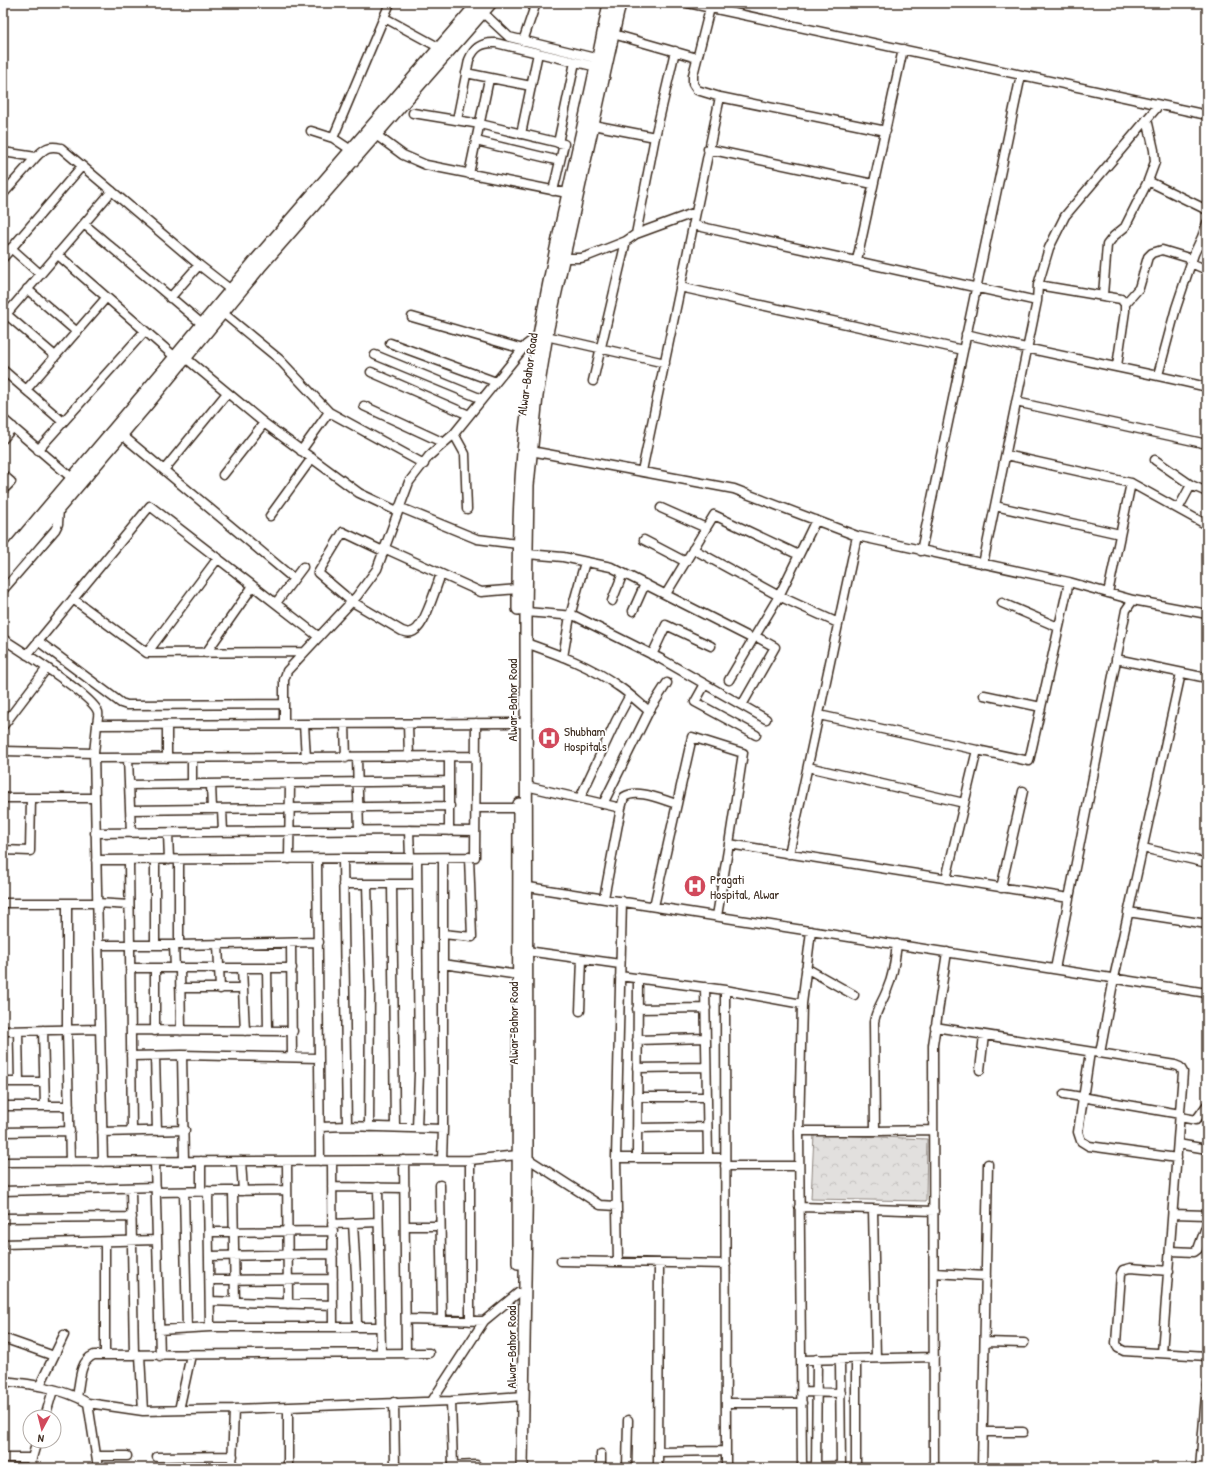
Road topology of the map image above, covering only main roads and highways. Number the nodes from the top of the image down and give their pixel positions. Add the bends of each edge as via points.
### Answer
1 (491, 3) edge
2 (609, 3) edge
3 (620, 3) edge
4 (479, 7) edge
5 (373, 132) junction
6 (573, 194) junction
7 (310, 204) junction
8 (542, 336) junction
9 (180, 356) junction
10 (42, 521) junction
11 (3, 560) edge
12 (3, 574) edge
13 (523, 723) junction
14 (522, 886) junction
15 (522, 1156) junction
16 (522, 1399) junction
17 (522, 1468) edge

1 - 4 main road
2 - 6 main road, Alwar-Bahor Road
3 - 6 main road, Alwar-Bahor Road via 593,125
4 - 5 main road
4 - 5 main road via 440,48
5 - 7 main road
5 - 7 main road via 351,150
6 - 8 main road, Alwar-Bahor Road
6 - 8 main road, Alwar-Bahor Road via 563,258
7 - 9 main road via 223,313
7 - 9 main road via 231,290 202,324
8 - 13 main road, Alwar-Bahor Road via 528,485
8 - 13 main road, Alwar-Bahor Road via 524,434 518,544
9 - 10 main road via 73,478
9 - 10 main road via 122,435 59,509
10 - 11 main road
10 - 12 main road
13 - 14 main road, Alwar-Bahor Road via 526,786
13 - 14 main road, Alwar-Bahor Road via 518,808
14 - 15 main road, Alwar-Bahor Road via 519,975
14 - 15 main road, Alwar-Bahor Road via 527,951
15 - 16 main road, Alwar-Bahor Road
15 - 16 main road, Alwar-Bahor Road via 518,1293
16 - 17 main road, Alwar-Bahor Road

